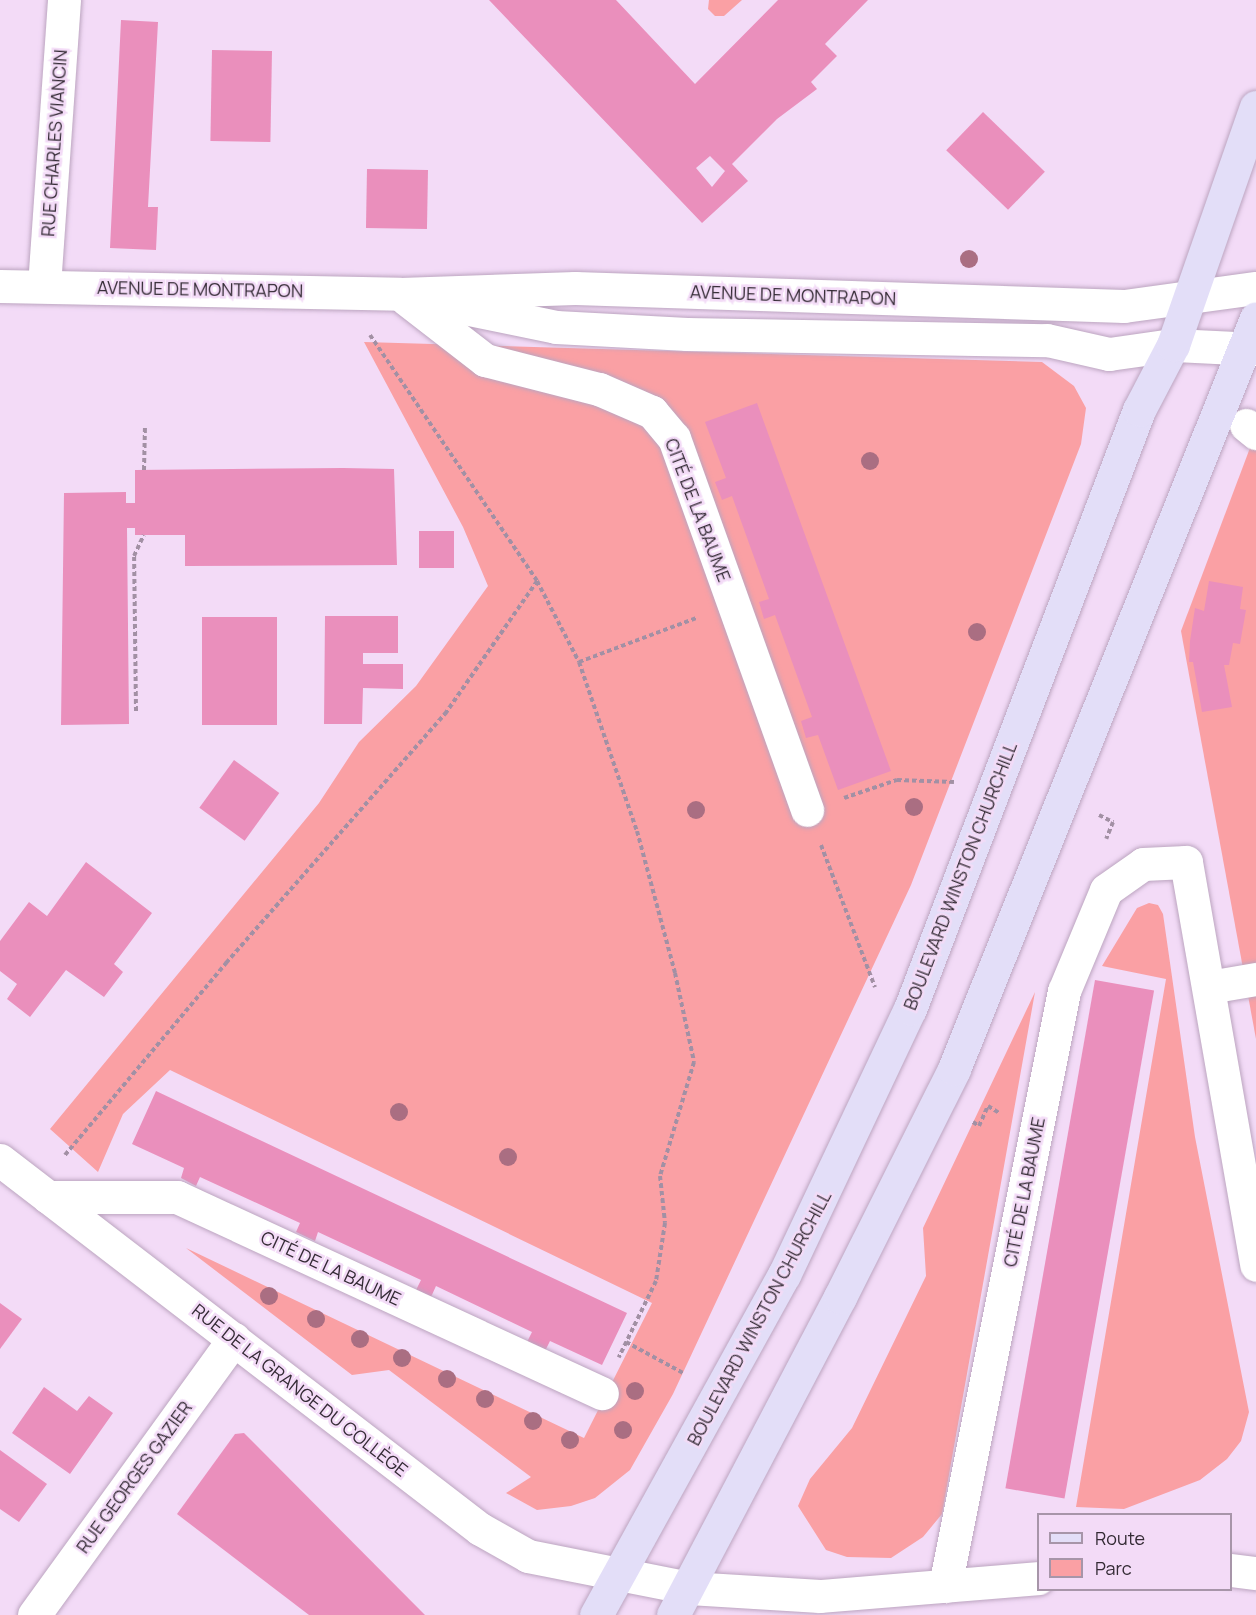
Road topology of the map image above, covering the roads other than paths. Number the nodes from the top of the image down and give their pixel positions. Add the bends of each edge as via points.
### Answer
1 (64, 0) edge
2 (1256, 107) edge
3 (0, 286) edge
4 (44, 286) junction
5 (1256, 288) edge
6 (400, 294) junction
7 (1186, 300) junction
8 (1253, 331) edge
9 (1173, 345) junction
10 (807, 810) road end
11 (1256, 979) edge
12 (1209, 987) junction
13 (0, 1160) edge
14 (48, 1197) junction
15 (1256, 1264) edge
16 (234, 1339) junction
17 (602, 1393) road end
18 (1232, 1570) edge
19 (1256, 1573) edge
20 (622, 1574) junction
21 (1037, 1578) edge
22 (945, 1586) junction
23 (681, 1602) edge
24 (34, 1615) edge
25 (596, 1615) edge

1 - 4 street, RUE CHARLES VIANCIN
2 - 7 main road, BOULEVARD WINSTON CHURCHILL
3 - 4 street, AVENUE DE MONTRAPON
4 - 6 street, AVENUE DE MONTRAPON
5 - 7 street, AVENUE DE MONTRAPON
6 - 7 street, AVENUE DE MONTRAPON via 575,288 1124,306
6 - 9 street, AVENUE DE MONTRAPON via 556,327 1047,340 1109,354
6 - 10 street, CITÉ DE LA BAUME via 485,360 599,389 652,412 674,438
7 - 8 street
7 - 9 main road, BOULEVARD WINSTON CHURCHILL
8 - 9 street, AVENUE DE MONTRAPON
8 - 23 main road via 954,1069
9 - 20 main road, BOULEVARD WINSTON CHURCHILL via 1139,410 896,1041 784,1275
11 - 12 street
12 - 15 street
12 - 22 street, CITÉ DE LA BAUME via 1186,862 1143,864 1106,890 1064,991
13 - 14 street, RUE DE LA GRANGE DU COLLÈGE
14 - 16 street, RUE DE LA GRANGE DU COLLÈGE
14 - 17 street, CITÉ DE LA BAUME via 177,1197
16 - 20 street, RUE DE LA GRANGE DU COLLÈGE via 480,1529 528,1556
16 - 24 street, RUE GEORGES GAZIER
18 - 19 street
20 - 23 street, RUE DE LA GRANGE DU COLLÈGE
20 - 25 main road, BOULEVARD WINSTON CHURCHILL
21 - 22 street
22 - 23 street

